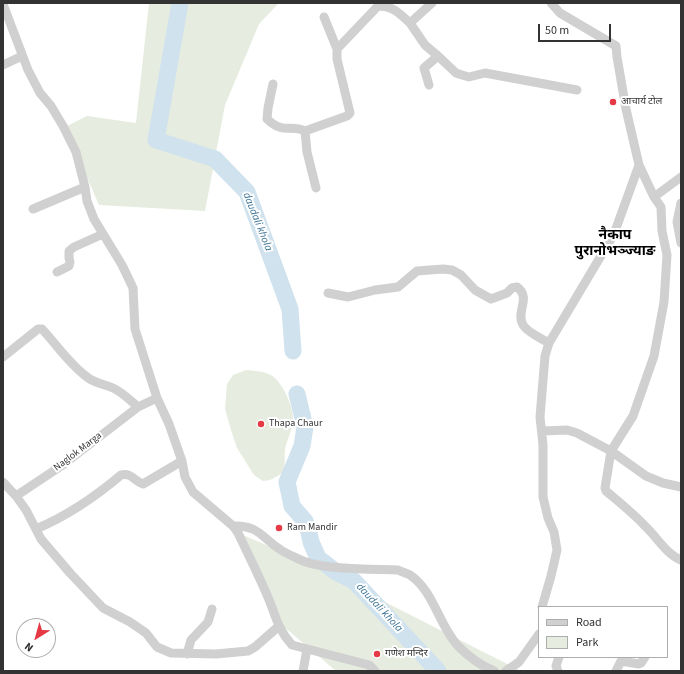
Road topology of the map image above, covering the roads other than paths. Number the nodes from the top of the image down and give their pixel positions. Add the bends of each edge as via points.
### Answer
1 (432, 3) edge
2 (551, 3) edge
3 (3, 4) edge
4 (324, 17) dead end
5 (410, 22) junction
6 (337, 49) junction
7 (22, 56) junction
8 (438, 56) junction
9 (3, 65) edge
10 (273, 84) dead end
11 (429, 84) dead end
12 (578, 90) dead end
13 (305, 131) junction
14 (639, 164) junction
15 (681, 177) edge
16 (85, 187) junction
17 (316, 188) dead end
18 (654, 197) junction
19 (681, 203) edge
20 (33, 209) dead end
21 (103, 234) junction
22 (681, 243) edge
23 (57, 272) dead end
24 (328, 293) dead end
25 (549, 343) junction
26 (3, 357) edge
27 (157, 398) junction
28 (138, 407) junction
29 (542, 431) junction
30 (611, 451) junction
31 (182, 461) junction
32 (3, 482) edge
33 (681, 488) edge
34 (16, 496) junction
35 (233, 526) junction
36 (36, 529) junction
37 (681, 560) edge
38 (542, 606) edge
39 (212, 609) dead end
40 (279, 626) junction
41 (538, 635) edge
42 (306, 649) junction
43 (187, 654) junction
44 (559, 658) edge
45 (644, 658) edge
46 (303, 671) edge
47 (375, 671) edge
48 (494, 671) edge
49 (506, 671) edge
50 (558, 671) edge
51 (616, 671) edge

1 - 5 street
2 - 14 street via 560,14 616,46 626,109
3 - 7 street
4 - 6 street
5 - 6 street via 387,6 378,6
5 - 8 street via 425,45
6 - 13 street via 350,112 347,116
7 - 9 street
7 - 16 street via 34,83 64,126 76,152
8 - 11 street via 424,68
8 - 12 street via 462,76 485,73
10 - 13 street via 267,119 281,129
13 - 17 street
14 - 18 street
14 - 25 street via 614,234
15 - 18 street
16 - 20 street
16 - 21 street via 87,201
18 - 30 street via 661,207 662,231 668,255 664,302 654,356 633,416
19 - 22 street via 677,222
21 - 23 street via 69,251 69,266
21 - 27 street via 133,288 135,329
24 - 25 street via 348,297 398,287 417,271 452,270 461,275 475,290 491,299 507,293 512,288 517,287 521,290 524,300 520,319 524,325
25 - 29 street via 545,356 540,417
26 - 28 street via 38,329 42,329 71,364 88,378 113,388
27 - 28 street, Naglok Marga
27 - 31 street
28 - 34 street, Naglok Marga via 64,464
29 - 30 street via 567,430
29 - 38 street via 543,497 557,550
30 - 33 street via 646,476
30 - 37 street via 605,489 647,527 664,548
31 - 35 street via 185,477 193,492
31 - 36 street via 143,484 130,475 121,475 102,491 54,522
32 - 34 street
34 - 36 street
35 - 40 street via 268,597
35 - 48 street via 247,526 264,535 286,554 304,561 327,566 398,570 409,575 418,582 427,595 458,646
36 - 43 street via 41,539 103,608 146,633 156,647 171,653
39 - 43 street via 208,622 191,640
40 - 42 street via 292,645
40 - 43 street via 248,651
41 - 49 street via 519,662
42 - 46 street
42 - 47 street via 369,665
44 - 50 street via 556,666
45 - 51 street via 639,664 621,661

